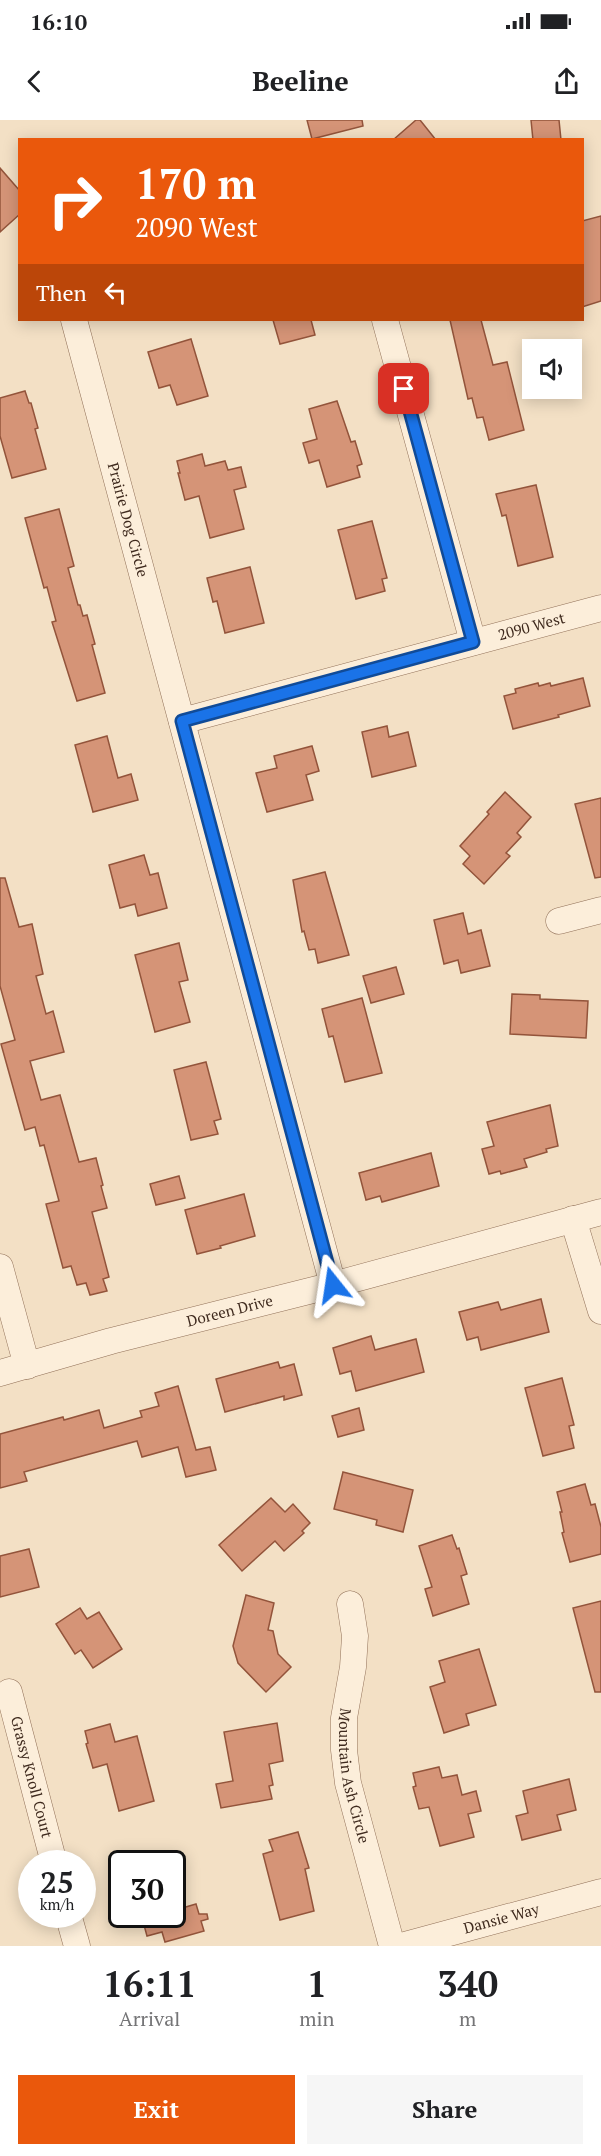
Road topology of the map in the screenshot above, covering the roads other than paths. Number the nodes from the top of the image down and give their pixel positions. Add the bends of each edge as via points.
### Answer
1 (74, 321) edge
2 (386, 321) edge
3 (601, 608) edge
4 (473, 642) junction
5 (182, 721) junction
6 (601, 910) edge
7 (560, 921) dead end
8 (601, 1212) edge
9 (573, 1219) junction
10 (0, 1267) edge
11 (333, 1285) junction
12 (601, 1311) edge
13 (27, 1366) junction
14 (0, 1373) edge
15 (350, 1604) dead end
16 (9, 1692) dead end
17 (51, 1850) edge
18 (601, 1892) edge
19 (72, 1928) edge
20 (77, 1946) edge
21 (392, 1946) edge
22 (401, 1946) edge

1 - 5 street, Prairie Dog Circle
2 - 4 street
3 - 4 street, 2090 West
4 - 5 street, 2090 West
5 - 11 street, Prairie Dog Circle
6 - 7 street
8 - 9 street, Doreen Drive
9 - 11 street, Doreen Drive
9 - 12 street
10 - 13 street
11 - 13 street, Doreen Drive
13 - 14 street, Doreen Drive
15 - 21 street, Mountain Ash Circle via 355,1636 344,1718 348,1783
16 - 17 street, Grassy Knoll Court
18 - 22 street, Dansie Way
19 - 20 street

